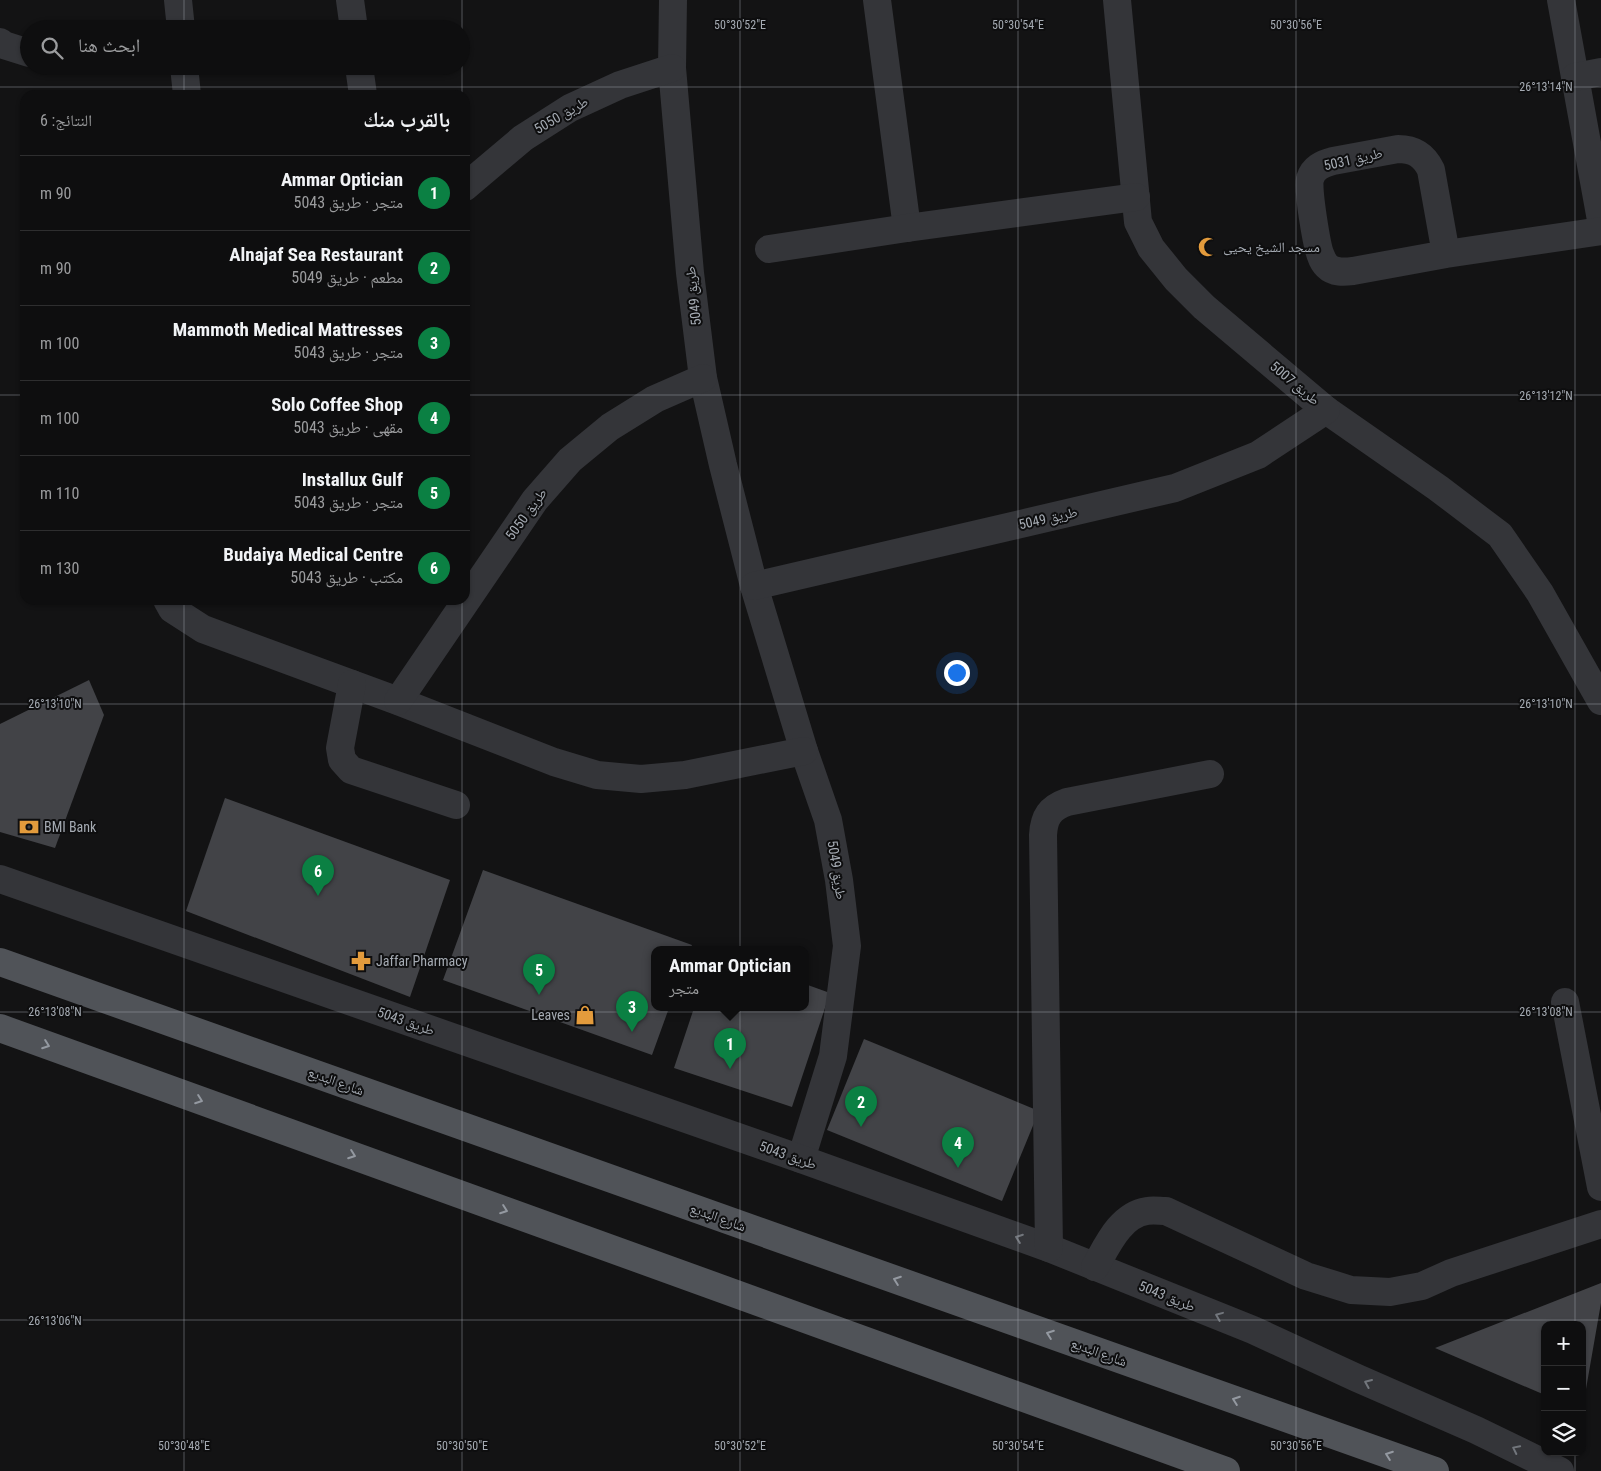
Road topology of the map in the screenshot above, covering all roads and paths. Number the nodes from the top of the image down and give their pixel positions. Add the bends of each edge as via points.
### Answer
1 (178, 0) edge
2 (350, 0) edge
3 (673, 0) edge
4 (877, 0) edge
5 (1117, 0) edge
6 (1561, 0) edge
7 (180, 20) edge
8 (353, 20) edge
9 (0, 42) edge
10 (20, 50) edge
11 (672, 68) junction
12 (1588, 74) edge
13 (185, 75) edge
14 (360, 75) edge
15 (186, 90) edge
16 (362, 90) edge
17 (470, 183) edge
18 (1136, 197) junction
19 (1601, 220) edge
20 (907, 228) junction
21 (1601, 231) edge
22 (769, 249) dead end
23 (1446, 254) junction
24 (703, 378) junction
25 (1326, 410) junction
26 (754, 586) junction
27 (470, 595) edge
28 (170, 605) edge
29 (463, 605) edge
30 (352, 684) junction
31 (398, 701) junction
32 (1601, 701) edge
33 (804, 751) junction
34 (1210, 774) dead end
35 (456, 805) dead end
36 (0, 879) edge
37 (0, 962) edge
38 (1565, 1002) dead end
39 (0, 1028) edge
40 (801, 1159) junction
41 (1601, 1187) edge
42 (1601, 1224) edge
43 (1049, 1248) junction
44 (1095, 1267) junction
45 (1226, 1471) edge
46 (1435, 1471) edge
47 (1560, 1471) edge

1 - 7 street
2 - 8 street
3 - 11 street, طريق 5049
4 - 20 street
5 - 18 street, طريق 5007
6 - 12 street
9 - 10 street
11 - 17 street, طريق 5050 via 620,85 570,108 523,138
11 - 24 street, طريق 5049
12 - 19 street
13 - 15 street
14 - 16 street
18 - 20 street
18 - 25 street, طريق 5007 via 1138,222 1151,248 1176,279 1204,308
20 - 22 street
21 - 23 street, طريق 5031
23 - 23 street, طريق 5031 via 1431,170 1419,153 1398,149 1333,161 1314,170 1309,180 1309,191 1320,255 1327,266 1339,272 1353,271
24 - 26 street, طريق 5049
24 - 27 street, طريق 5050 via 647,404 610,427 570,460 535,500
25 - 26 street, طريق 5049 via 1258,455 1175,488
25 - 32 street, طريق 5007 via 1500,535 1540,593
26 - 33 street, طريق 5049
28 - 30 street via 203,629
29 - 31 street, طريق 5050
30 - 31 street
30 - 35 street via 340,748 342,760 351,770
31 - 33 street via 554,762 596,775 641,779 685,775
33 - 40 street, طريق 5049 via 828,820 847,946 833,1056
34 - 43 street via 1067,802 1051,810 1046,817 1043,835
36 - 40 street, طريق 5043
46 -> 37 main road, شارع البديع
38 - 41 street
39 -> 45 main road
43 -> 40 street, طريق 5043
42 - 44 street via 1451,1273 1422,1286 1390,1292 1351,1290 1306,1276 1166,1211 1145,1211 1126,1220
43 - 44 street, طريق 5043
47 -> 44 street, طريق 5043 via 1254,1330

